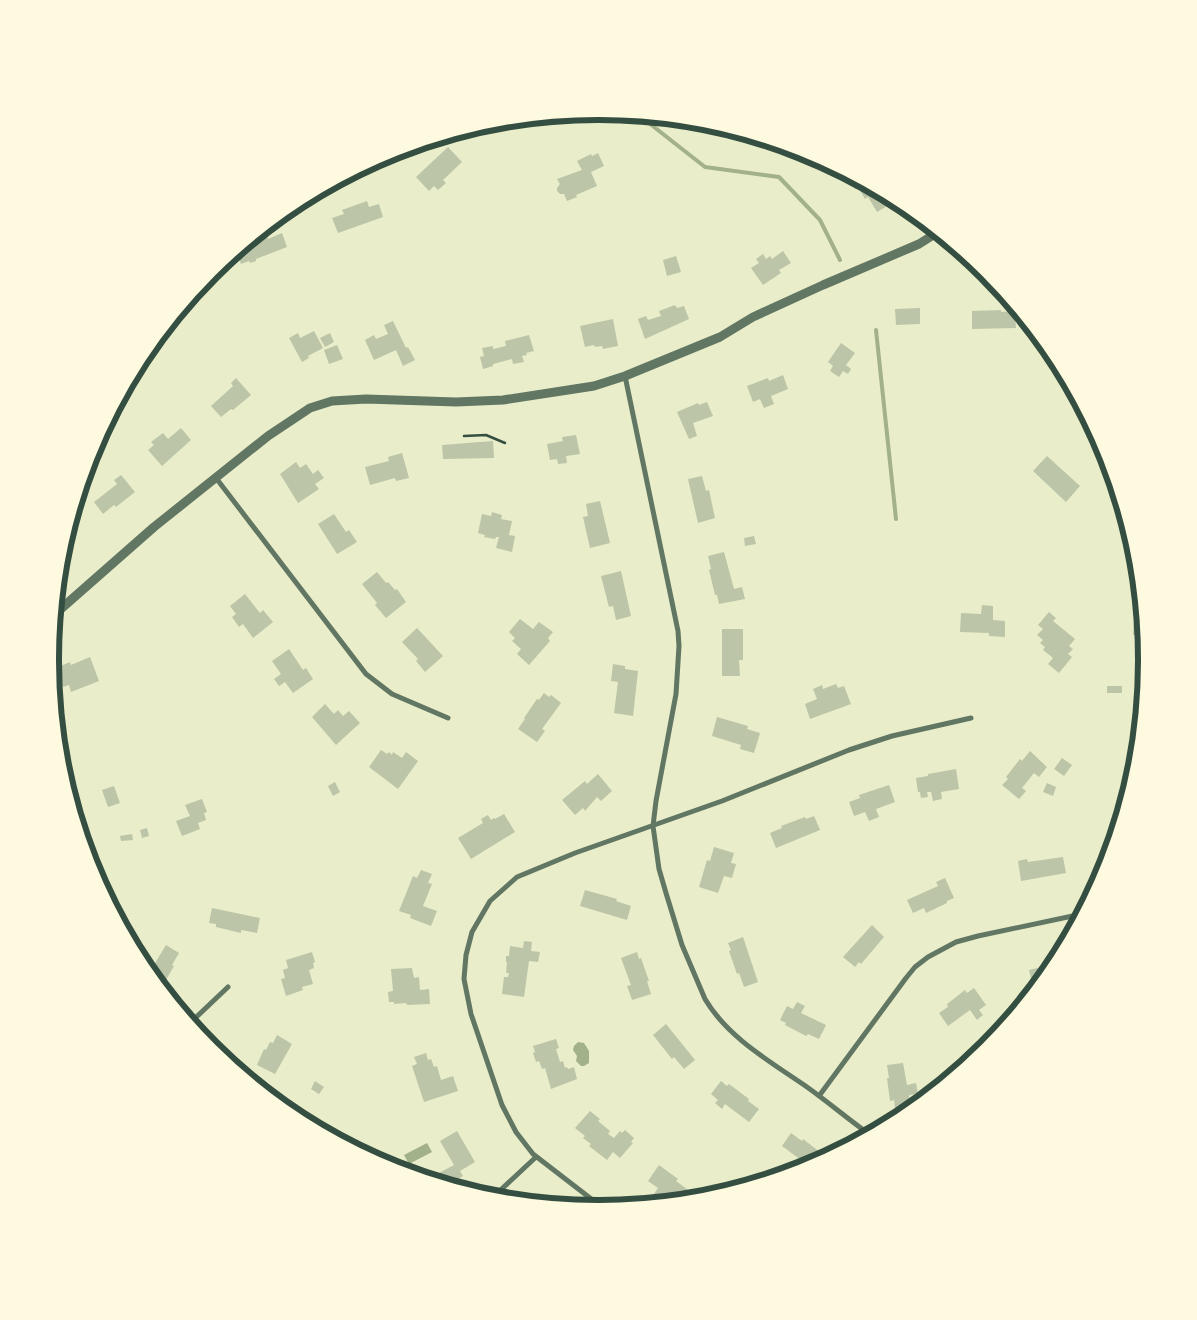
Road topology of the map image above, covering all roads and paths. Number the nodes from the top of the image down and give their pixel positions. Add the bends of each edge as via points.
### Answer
1 (932, 236) edge
2 (625, 376) junction
3 (464, 436) dead end
4 (505, 443) dead end
5 (216, 478) junction
6 (61, 608) edge
7 (448, 718) dead end
8 (971, 718) dead end
9 (653, 826) junction
10 (1074, 916) edge
11 (228, 987) dead end
12 (195, 1018) edge
13 (819, 1096) junction
14 (863, 1130) edge
15 (536, 1157) junction
16 (500, 1190) edge
17 (592, 1200) edge

1 - 2 street via 754,317 720,337
2 - 5 street via 594,386 503,400 332,401 310,408 287,422
2 - 9 street via 679,646 676,694
3 - 4 path via 486,435
5 - 6 street via 154,527
5 - 7 street via 366,674 392,694
8 - 9 street via 892,736 849,750
9 - 13 street via 659,869 682,945 710,1007 743,1042
9 - 15 street via 517,877 490,901 472,932 464,967 469,1009 502,1106 524,1144
10 - 13 street via 956,942 928,957 906,978
11 - 12 street
13 - 14 street
15 - 16 street
15 - 17 street

